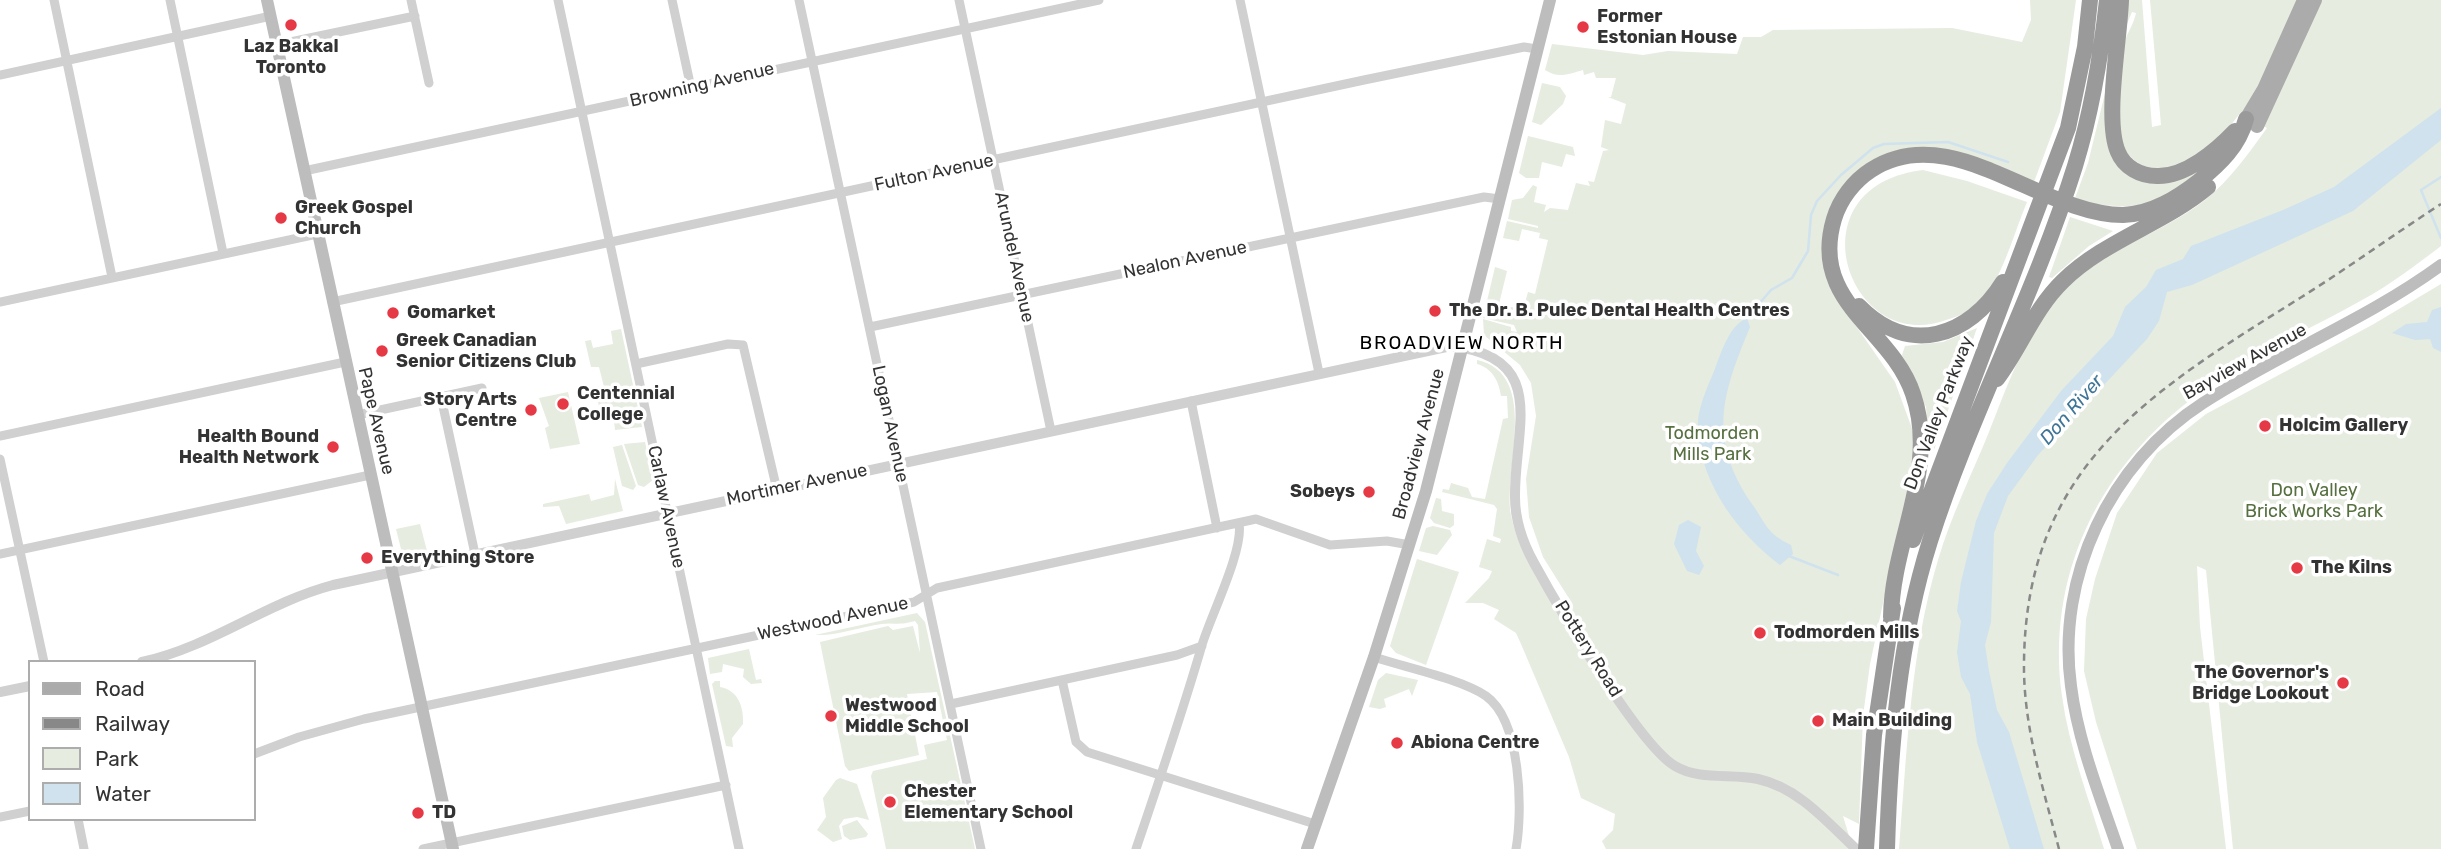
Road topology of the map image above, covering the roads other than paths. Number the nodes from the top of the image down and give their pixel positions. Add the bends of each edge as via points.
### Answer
1 (54, 0) edge
2 (170, 0) edge
3 (267, 0) edge
4 (411, 0) edge
5 (558, 0) edge
6 (672, 0) edge
7 (799, 0) edge
8 (959, 0) edge
9 (1099, 0) edge
10 (1240, 0) edge
11 (1550, 0) edge
12 (2090, 0) edge
13 (2108, 0) edge
14 (2121, 0) edge
15 (2304, 0) edge
16 (2315, 0) edge
17 (271, 16) junction
18 (415, 16) junction
19 (965, 28) junction
20 (177, 37) junction
21 (276, 45) junction
22 (1537, 49) junction
23 (66, 61) junction
24 (813, 61) junction
25 (0, 75) edge
26 (429, 83) dead end
27 (691, 88) junction
28 (1262, 102) junction
29 (582, 112) junction
30 (2252, 123) junction
31 (993, 160) junction
32 (304, 171) junction
33 (841, 192) junction
34 (1500, 199) junction
35 (2173, 211) junction
36 (317, 234) junction
37 (1291, 237) junction
38 (609, 242) junction
39 (223, 253) junction
40 (2020, 257) junction
41 (2441, 265) edge
42 (112, 277) junction
43 (1022, 295) junction
44 (0, 302) edge
45 (332, 302) junction
46 (870, 327) junction
47 (1464, 347) junction
48 (345, 362) junction
49 (636, 364) junction
50 (1319, 373) junction
51 (482, 388) dead end
52 (441, 397) junction
53 (1191, 401) junction
54 (1982, 401) junction
55 (357, 415) junction
56 (1051, 431) junction
57 (0, 436) edge
58 (0, 459) edge
59 (899, 463) junction
60 (370, 475) junction
61 (776, 489) junction
62 (667, 513) junction
63 (1238, 523) junction
64 (1217, 527) junction
65 (1409, 545) junction
66 (20, 549) junction
67 (0, 554) edge
68 (475, 554) junction
69 (392, 572) junction
70 (926, 593) junction
71 (1891, 617) junction
72 (1202, 646) junction
73 (696, 649) junction
74 (1374, 657) junction
75 (44, 660) edge
76 (149, 660) edge
77 (1062, 680) junction
78 (28, 686) edge
79 (0, 692) edge
80 (951, 704) junction
81 (422, 707) junction
82 (256, 753) edge
83 (1161, 775) junction
84 (726, 785) junction
85 (28, 811) edge
86 (0, 817) edge
87 (78, 821) edge
88 (1315, 824) junction
89 (1867, 841) edge
90 (453, 846) edge
91 (84, 849) edge
92 (423, 849) edge
93 (740, 849) edge
94 (981, 849) edge
95 (1136, 849) edge
96 (1307, 849) edge
97 (1516, 849) edge
98 (1856, 849) edge
99 (1887, 849) edge
100 (2118, 849) edge

1 - 23 street
2 - 20 street
3 - 17 main road, Pape Avenue
4 - 18 street
5 - 29 street, Carlaw Avenue
6 - 27 street
7 - 24 street, Logan Avenue
8 - 19 street, Arundel Avenue
9 - 19 street, Browning Avenue
10 - 28 street
11 - 22 main road, Broadview Avenue
12 - 40 highway, Don Valley Parkway via 2077,91 2052,177
13 - 54 highway, Don Valley Parkway via 2097,78 2069,184
14 - 30 highway via 2113,125 2116,149 2128,166 2155,176 2181,171
15 - 30 main road
16 - 30 main road
17 - 20 street
17 - 21 main road, Pape Avenue
18 - 21 street
18 - 26 street
19 - 24 street, Browning Avenue
19 - 31 street, Arundel Avenue
20 - 23 street
20 - 39 street
21 - 32 main road, Pape Avenue
22 - 28 street, Fulton Avenue via 1524,47
22 - 34 main road, Broadview Avenue
23 - 25 street
23 - 42 street
24 - 27 street, Browning Avenue
24 - 33 street, Logan Avenue
27 - 29 street, Browning Avenue
28 - 31 street, Fulton Avenue
28 - 37 street
29 - 32 street, Browning Avenue
29 - 38 street, Carlaw Avenue
30 - 35 highway via 2234,162
30 - 71 highway via 2219,163 2172,200 2141,213 2095,212 1930,154 1903,155 1882,163 1860,178 1843,198 1829,243 1835,281 1854,314 1900,369 1912,391 1922,438 1918,479 1891,592
31 - 33 street, Fulton Avenue
31 - 43 street, Arundel Avenue
32 - 36 main road, Pape Avenue
33 - 38 street, Fulton Avenue
33 - 46 street, Logan Avenue
34 - 37 street, Nealon Avenue via 1484,197
34 - 47 main road, Broadview Avenue
35 - 40 highway via 2132,222 2099,220 1944,164 1914,162 1887,170 1858,191 1844,216 1837,250 1842,279 1858,306 1887,328 1919,336 1944,333 1972,320
35 - 54 highway via 2102,251 2063,281 2040,307 2013,358
36 - 39 street
36 - 45 main road, Pape Avenue
37 - 43 street, Nealon Avenue
37 - 50 street
38 - 45 street, Fulton Avenue
38 - 49 street, Carlaw Avenue
39 - 42 street
40 - 71 highway, Don Valley Parkway via 1928,494
41 - 100 main road, Bayview Avenue via 2362,317 2189,413 2140,458 2104,511 2076,584 2069,657 2075,714
42 - 44 street
43 - 46 street, Nealon Avenue
43 - 56 street, Arundel Avenue
45 - 48 main road, Pape Avenue
46 - 59 street, Logan Avenue
47 - 50 street, Mortimer Avenue
47 - 65 main road, Broadview Avenue
47 - 98 street, Pottery Road via 1497,359 1512,376 1523,404 1515,498 1525,545 1602,673 1656,749 1689,772 1759,779 1787,790
48 - 55 main road, Pape Avenue
48 - 57 street
49 - 61 street via 728,344 743,345
49 - 62 street, Carlaw Avenue
50 - 53 street, Mortimer Avenue
51 - 52 street
52 - 55 street
52 - 68 street
53 - 56 street, Mortimer Avenue
53 - 64 street
54 - 99 highway, Don Valley Parkway via 1929,543 1912,609 1896,724
55 - 60 main road, Pape Avenue
56 - 59 street, Mortimer Avenue
58 - 66 street
59 - 61 street, Mortimer Avenue
59 - 70 street, Logan Avenue
60 - 66 street
60 - 69 main road, Pape Avenue
61 - 62 street, Mortimer Avenue
62 - 68 street, Mortimer Avenue
62 - 73 street, Carlaw Avenue
63 - 64 street, Westwood Avenue
63 - 65 street, Westwood Avenue via 1261,519 1338,546 1387,541
63 - 72 street via 1238,541
64 - 70 street, Westwood Avenue
65 - 74 main road, Broadview Avenue
66 - 67 street
66 - 75 street
68 - 69 street, Mortimer Avenue
69 - 76 street, Mortimer Avenue via 316,589 197,646
69 - 81 main road, Pape Avenue
70 - 73 street, Westwood Avenue via 914,602
70 - 80 street, Logan Avenue
71 - 89 highway, Don Valley Parkway via 1874,735
72 - 77 street
72 - 83 street
73 - 81 street, Westwood Avenue
73 - 84 street, Carlaw Avenue
74 - 88 main road, Broadview Avenue
74 - 97 street via 1471,689 1494,703 1519,779
77 - 80 street
77 - 83 street via 1080,748
78 - 79 street
80 - 94 street, Logan Avenue
81 - 82 street, Westwood Avenue via 299,737
81 - 90 main road, Pape Avenue
83 - 88 street
83 - 95 street
84 - 90 street
84 - 93 street, Carlaw Avenue
85 - 86 street
87 - 91 street
88 - 96 main road, Broadview Avenue
90 - 92 street

